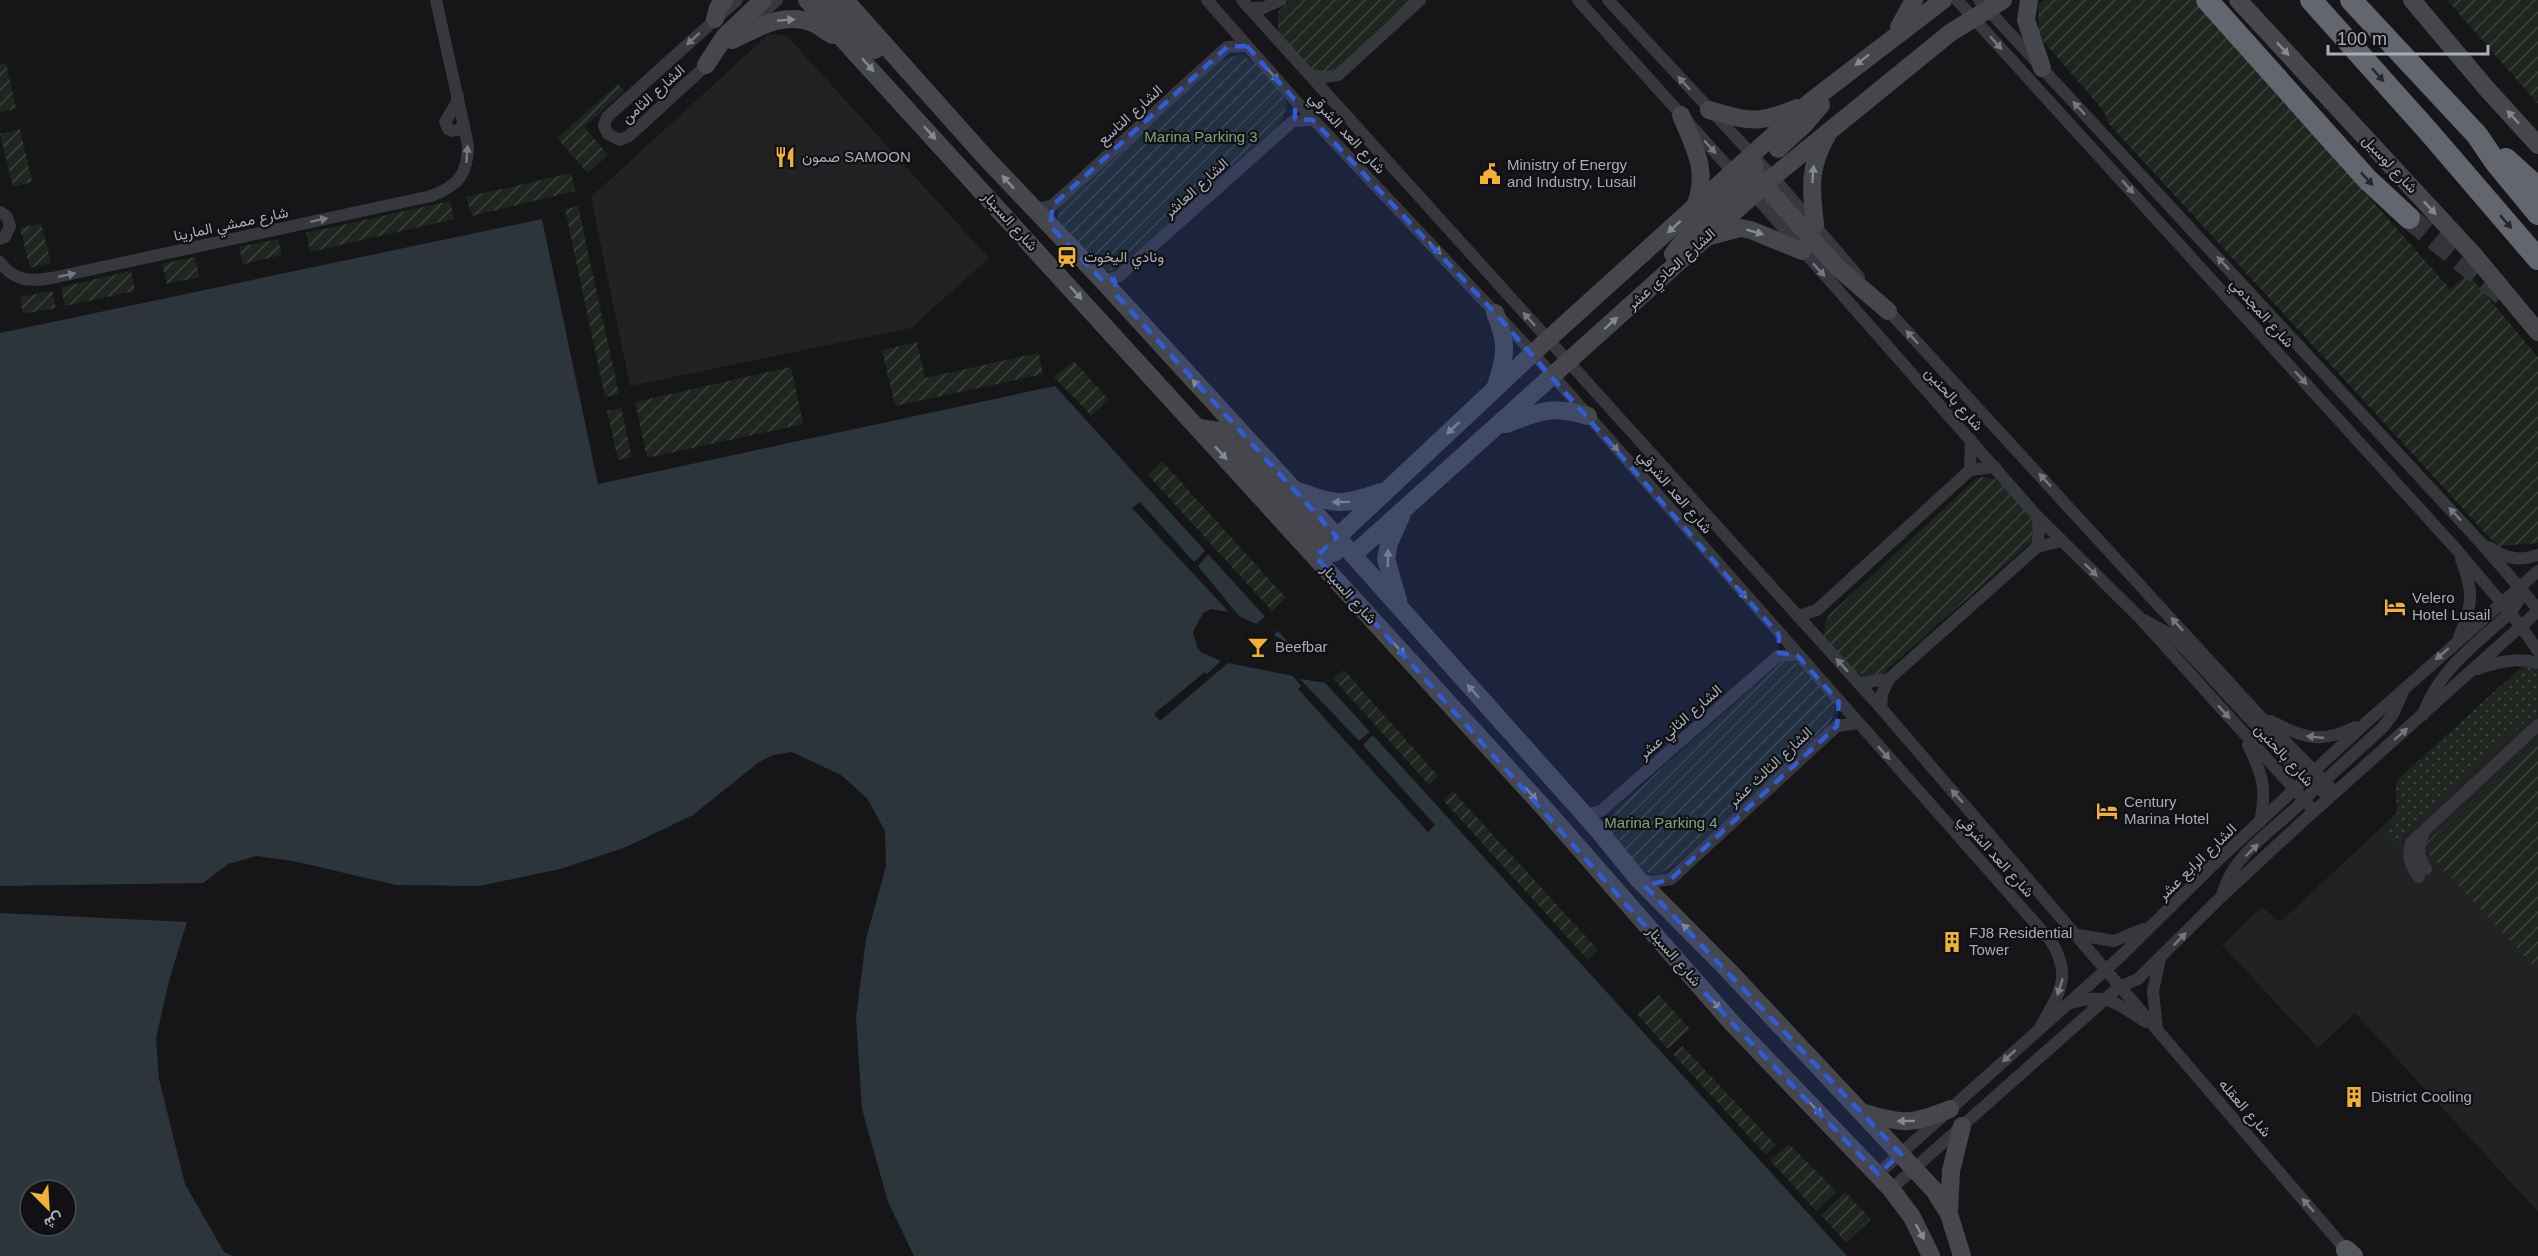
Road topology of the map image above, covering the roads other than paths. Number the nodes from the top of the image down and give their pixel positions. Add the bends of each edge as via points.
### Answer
1 (436, 0) edge
2 (724, 0) edge
3 (737, 0) edge
4 (763, 0) edge
5 (777, 0) edge
6 (807, 0) edge
7 (828, 0) edge
8 (845, 0) edge
9 (857, 0) edge
10 (1207, 0) edge
11 (1420, 0) edge
12 (1578, 0) edge
13 (1608, 0) edge
14 (1914, 0) edge
15 (1943, 0) edge
16 (1957, 0) edge
17 (2003, 0) edge
18 (2029, 0) edge
19 (2207, 0) edge
20 (2311, 0) edge
21 (2351, 0) edge
22 (2412, 1) edge
23 (1279, 2) edge
24 (2241, 2) edge
25 (1246, 4) edge
26 (1980, 9) edge
27 (715, 19) junction
28 (867, 24) junction
29 (1229, 26) junction
30 (1272, 33) junction
31 (1895, 35) junction
32 (732, 40) junction
33 (845, 40) junction
34 (1247, 46) junction
35 (1227, 48) junction
36 (904, 64) junction
37 (706, 65) junction
38 (2042, 68) junction
39 (1310, 75) junction
40 (1338, 75) junction
41 (1837, 80) junction
42 (458, 94) junction
43 (1295, 100) junction
44 (1810, 102) junction
45 (1335, 103) junction
46 (1709, 110) junction
47 (1681, 115) junction
48 (1313, 120) junction
49 (1293, 121) junction
50 (464, 124) junction
51 (1831, 128) junction
52 (2477, 135) junction
53 (2538, 145) edge
54 (1754, 176) junction
55 (2538, 188) edge
56 (1053, 205) junction
57 (1695, 207) junction
58 (1035, 210) junction
59 (0, 212) edge
60 (2538, 214) edge
61 (2409, 218) tunnel mouth
62 (1815, 225) junction
63 (1050, 226) junction
64 (1706, 237) junction
65 (0, 239) edge
66 (1802, 251) junction
67 (2538, 259) edge
68 (0, 262) edge
69 (1666, 273) junction
70 (1111, 279) junction
71 (1888, 311) junction
72 (1496, 313) junction
73 (2538, 332) edge
74 (1548, 339) junction
75 (1533, 353) junction
76 (1568, 363) junction
77 (1553, 376) junction
78 (1496, 388) junction
79 (1588, 416) junction
80 (1493, 429) junction
81 (1971, 440) junction
82 (1995, 467) junction
83 (1970, 470) junction
84 (1294, 490) junction
85 (1388, 490) junction
86 (1403, 510) junction
87 (2037, 516) junction
88 (2062, 540) junction
89 (2481, 543) junction
90 (1326, 547) junction
91 (2037, 547) junction
92 (2457, 550) junction
93 (1353, 555) junction
94 (2538, 555) edge
95 (2538, 571) edge
96 (2520, 588) junction
97 (2502, 603) junction
98 (1400, 608) junction
99 (1817, 610) junction
100 (2538, 610) edge
101 (2510, 613) junction
102 (1798, 615) junction
103 (2140, 618) junction
104 (2521, 626) junction
105 (1813, 633) junction
106 (1779, 635) junction
107 (2458, 640) junction
108 (2538, 651) edge
109 (1797, 655) junction
110 (1778, 656) junction
111 (2538, 663) edge
112 (2473, 670) junction
113 (1889, 679) junction
114 (1858, 683) junction
115 (2405, 688) junction
116 (1839, 702) junction
117 (1881, 708) junction
118 (2260, 716) junction
119 (2422, 716) junction
120 (2369, 720) junction
121 (1858, 723) junction
122 (2538, 725) edge
123 (1837, 726) junction
124 (2241, 731) junction
125 (2315, 771) junction
126 (2315, 784) junction
127 (2294, 789) junction
128 (2335, 792) junction
129 (2305, 800) junction
130 (2314, 811) junction
131 (1593, 813) junction
132 (2260, 822) junction
133 (2422, 873) dead end
134 (1638, 879) junction
135 (1671, 879) junction
136 (2222, 896) junction
137 (1668, 910) junction
138 (2159, 920) junction
139 (2078, 935) junction
140 (2094, 957) junction
141 (2160, 958) junction
142 (2105, 969) junction
143 (2094, 978) junction
144 (2119, 987) junction
145 (2092, 997) junction
146 (2106, 998) junction
147 (2067, 1004) junction
148 (2041, 1026) junction
149 (2157, 1029) junction
150 (2062, 1038) junction
151 (1950, 1109) junction
152 (1861, 1112) junction
153 (1962, 1125) junction
154 (1901, 1154) junction
155 (1915, 1168) junction
156 (1878, 1174) junction
157 (1891, 1189) junction
158 (1949, 1214) junction
159 (2350, 1254) edge
160 (1931, 1256) edge
161 (1962, 1256) edge

1 - 42 street
2 - 27 street
3 - 27 street, الشارع الثامن
4 - 37 street via 724,36
5 - 32 street, الشارع الثامن
6 - 33 street, شارع السينار
7 - 36 street via 879,54
8 - 28 street, شارع السينار
9 - 28 street
10 - 29 street, شارع العد الشرقي
11 - 40 street
12 - 47 street, شارع بالحنين
46 -> 13 street, شارع بالحنين
14 - 31 street
15 - 31 street, الشارع الحادي عشر
16 - 26 street, شارع المجدمي
17 - 26 street, الشارع الحادي عشر
18 - 38 street via 2026,20
19 -> 61 highway via 2367,179
20 -> 67 highway
21 - 52 highway
53 -> 22 street
23 - 25 street via 1263,8
23 - 30 street via 1271,17
24 -> 73 street, شارع لوسيل via 2473,254
25 - 30 street, شارع العد الشرقي
26 - 38 street, شارع المجدمي
26 - 51 street, الشارع الحادي عشر
26 -> 92 street, شارع المجدمي
27 -> 37 street, الشارع الثامن via 607,117 604,126 608,134 620,140 629,136
28 - 36 street, شارع السينار
29 - 34 street, شارع العد الشرقي
29 - 35 street
30 - 39 street, شارع العد الشرقي
31 -> 41 street, الشارع الحادي عشر
32 -> 33 street via 787,18 814,24
32 - 37 street, الشارع الثامن
33 -> 90 street, شارع السينار via 1199,428 1220,431
34 - 35 street
34 -> 43 street, شارع العد الشرقي
35 - 56 street, الشارع التاسع
58 -> 36 street, شارع السينار
89 -> 38 street, شارع المجدمي
39 - 40 street
39 - 45 street, شارع العد الشرقي
40 - 45 street
41 - 44 street, الشارع الحادي عشر
41 - 54 street via 1805,124
42 - 50 street
42 - 50 street via 445,122 452,132
43 - 48 street, شارع العد الشرقي
43 - 49 street
44 - 46 street via 1757,122
44 - 54 street, الشارع الحادي عشر
74 -> 45 street, شارع العد الشرقي
46 - 54 street, شارع بالحنين
47 -> 54 street, شارع بالحنين
47 - 57 street via 1702,172
48 - 49 street
48 -> 72 street, شارع العد الشرقي
49 - 70 street, الشارع العاشر
68 -> 50 street, شارع ممشي المارينا via 10,273 27,281 52,279 431,196 457,182 465,168 468,157
51 - 54 street, الشارع الحادي عشر
62 -> 51 street via 1812,169
52 - 55 highway
52 - 60 highway
54 - 57 street, الشارع الحادي عشر
54 - 62 street, شارع بالحنين
54 - 64 street, الشارع الحادي عشر
54 - 66 street, شارع بالحنين
54 - 69 street via 1680,245
54 - 71 street via 1837,267
56 - 58 street, الشارع التاسع
56 - 63 street
57 -> 74 street, الشارع الحادي عشر
58 - 63 street, شارع السينار
59 - 65 street via 10,226
62 - 71 street, شارع بالحنين
63 - 70 street, شارع السينار
64 -> 66 street via 1740,228
64 - 69 street, الشارع الحادي عشر
66 -> 81 street, شارع بالحنين
76 -> 69 street, الشارع الحادي عشر
84 -> 70 street, شارع السينار via 1117,296
118 -> 71 street, شارع بالحنين
72 - 75 street, شارع العد الشرقي
72 - 78 street via 1505,348
74 - 75 street, الشارع الحادي عشر
74 - 76 street, شارع العد الشرقي
75 - 77 street, شارع العد الشرقي
75 - 78 street, الشارع الحادي عشر
76 - 77 street, الشارع الحادي عشر
76 - 102 street, شارع العد الشرقي
77 - 79 street, شارع العد الشرقي
77 - 80 street, الشارع الحادي عشر
78 -> 85 street, الشارع الحادي عشر
79 - 80 street via 1550,409
79 -> 106 street, شارع العد الشرقي
80 - 86 street, الشارع الحادي عشر
81 - 82 street, شارع بالحنين
81 - 83 street
82 - 83 street
82 - 87 street, شارع بالحنين
83 - 99 street
85 -> 84 street via 1340,504
84 - 90 street, شارع السينار
85 - 90 street, الشارع الحادي عشر
86 - 93 street, الشارع الحادي عشر
98 -> 86 street via 1386,559
87 - 88 street, شارع بالحنين
87 - 91 street
88 - 91 street
88 -> 103 street, شارع بالحنين
89 - 94 street via 2513,559
89 - 96 street, شارع المجدمي
90 - 93 street via 1339,555
90 -> 156 street, شارع السينار via 1545,809 1731,1022
91 - 113 street
92 - 97 street, شارع المجدمي
92 - 107 street via 2472,598
93 - 98 street, شارع السينار
95 - 96 street, الشارع الرابع عشر
96 - 97 street, الشارع الرابع عشر
96 - 100 street, شارع المجدمي
96 - 101 street via 2519,600
97 - 101 street, شارع المجدمي
97 - 107 street, الشارع الرابع عشر
131 -> 98 street, شارع السينار
99 - 102 street
99 - 105 street
100 - 104 street
101 - 104 street, شارع المجدمي
101 - 119 street via 2442,676
102 - 105 street, شارع العد الشرقي
103 -> 124 street, شارع بالحنين
103 - 126 street via 2170,634
104 - 108 street, شارع المجدمي
104 - 112 street
114 -> 105 street, شارع العد الشرقي
106 - 109 street, شارع العد الشرقي
106 - 110 street
107 -> 115 street, الشارع الرابع عشر
109 - 110 street
109 - 116 street, شارع العد الشرقي
110 - 131 street, الشارع الثاني عشر
111 - 112 street via 2511,660
112 - 119 street
113 - 114 street
113 - 117 street
114 - 117 street, شارع العد الشرقي
115 - 120 street, الشارع الرابع عشر
115 - 126 street via 2383,727
116 - 121 street, شارع العد الشرقي
116 - 123 street
139 -> 117 street, شارع العد الشرقي
120 -> 118 street via 2341,734 2318,739 2297,734
118 - 125 street, شارع بالحنين
128 -> 119 street
120 - 125 street, الشارع الرابع عشر
121 - 123 street
121 -> 148 street, شارع العد الشرقي via 2051,941 2062,966 2062,985
122 - 133 street via 2411,843 2410,863
123 - 135 street, الشارع الثالث عشر
124 - 127 street, شارع بالحنين
124 - 132 street via 2263,778 2265,800
125 - 126 street, الشارع الرابع عشر
126 - 127 street, الشارع الرابع عشر
126 - 128 street via 2324,792
126 - 129 street
126 - 130 street
127 - 129 street, شارع بالحنين
127 - 132 street, الشارع الرابع عشر
128 - 130 street
129 - 130 street, شارع بالحنين
136 -> 129 street via 2240,861
130 - 136 street
131 - 134 street, شارع السينار via 1599,831
132 - 138 street, الشارع الرابع عشر
134 - 135 street
134 - 137 street, شارع السينار
135 - 137 street via 1667,889
141 -> 136 street
152 -> 137 street, شارع السينار
138 - 139 street via 2114,941
138 - 142 street, الشارع الرابع عشر
139 - 140 street, شارع العد الشرقي
140 - 142 street, شارع العد الشرقي
140 - 143 street
141 - 144 street via 2138,979
141 - 149 street via 2153,991
142 - 143 street, الشارع الرابع عشر
142 - 144 street, شارع العد الشرقي
143 - 145 street
143 - 147 street, الشارع الرابع عشر
144 - 146 street
144 - 149 street, شارع العقله
145 - 146 street
145 - 147 street
145 - 150 street
146 - 149 street
146 - 150 street
147 - 148 street, الشارع الرابع عشر
148 -> 151 street, الشارع الرابع عشر
159 -> 149 street, شارع العقله
150 - 153 street
151 -> 152 street via 1906,1123
151 - 154 street, الشارع الرابع عشر
152 - 154 street, شارع السينار
153 - 155 street
153 - 158 street via 1951,1171
154 - 155 street, شارع السينار
154 - 156 street, الشارع الرابع عشر
155 - 157 street
155 - 158 street, شارع السينار
156 - 157 street, شارع السينار
157 -> 160 street, شارع السينار via 1917,1226
158 - 161 street

